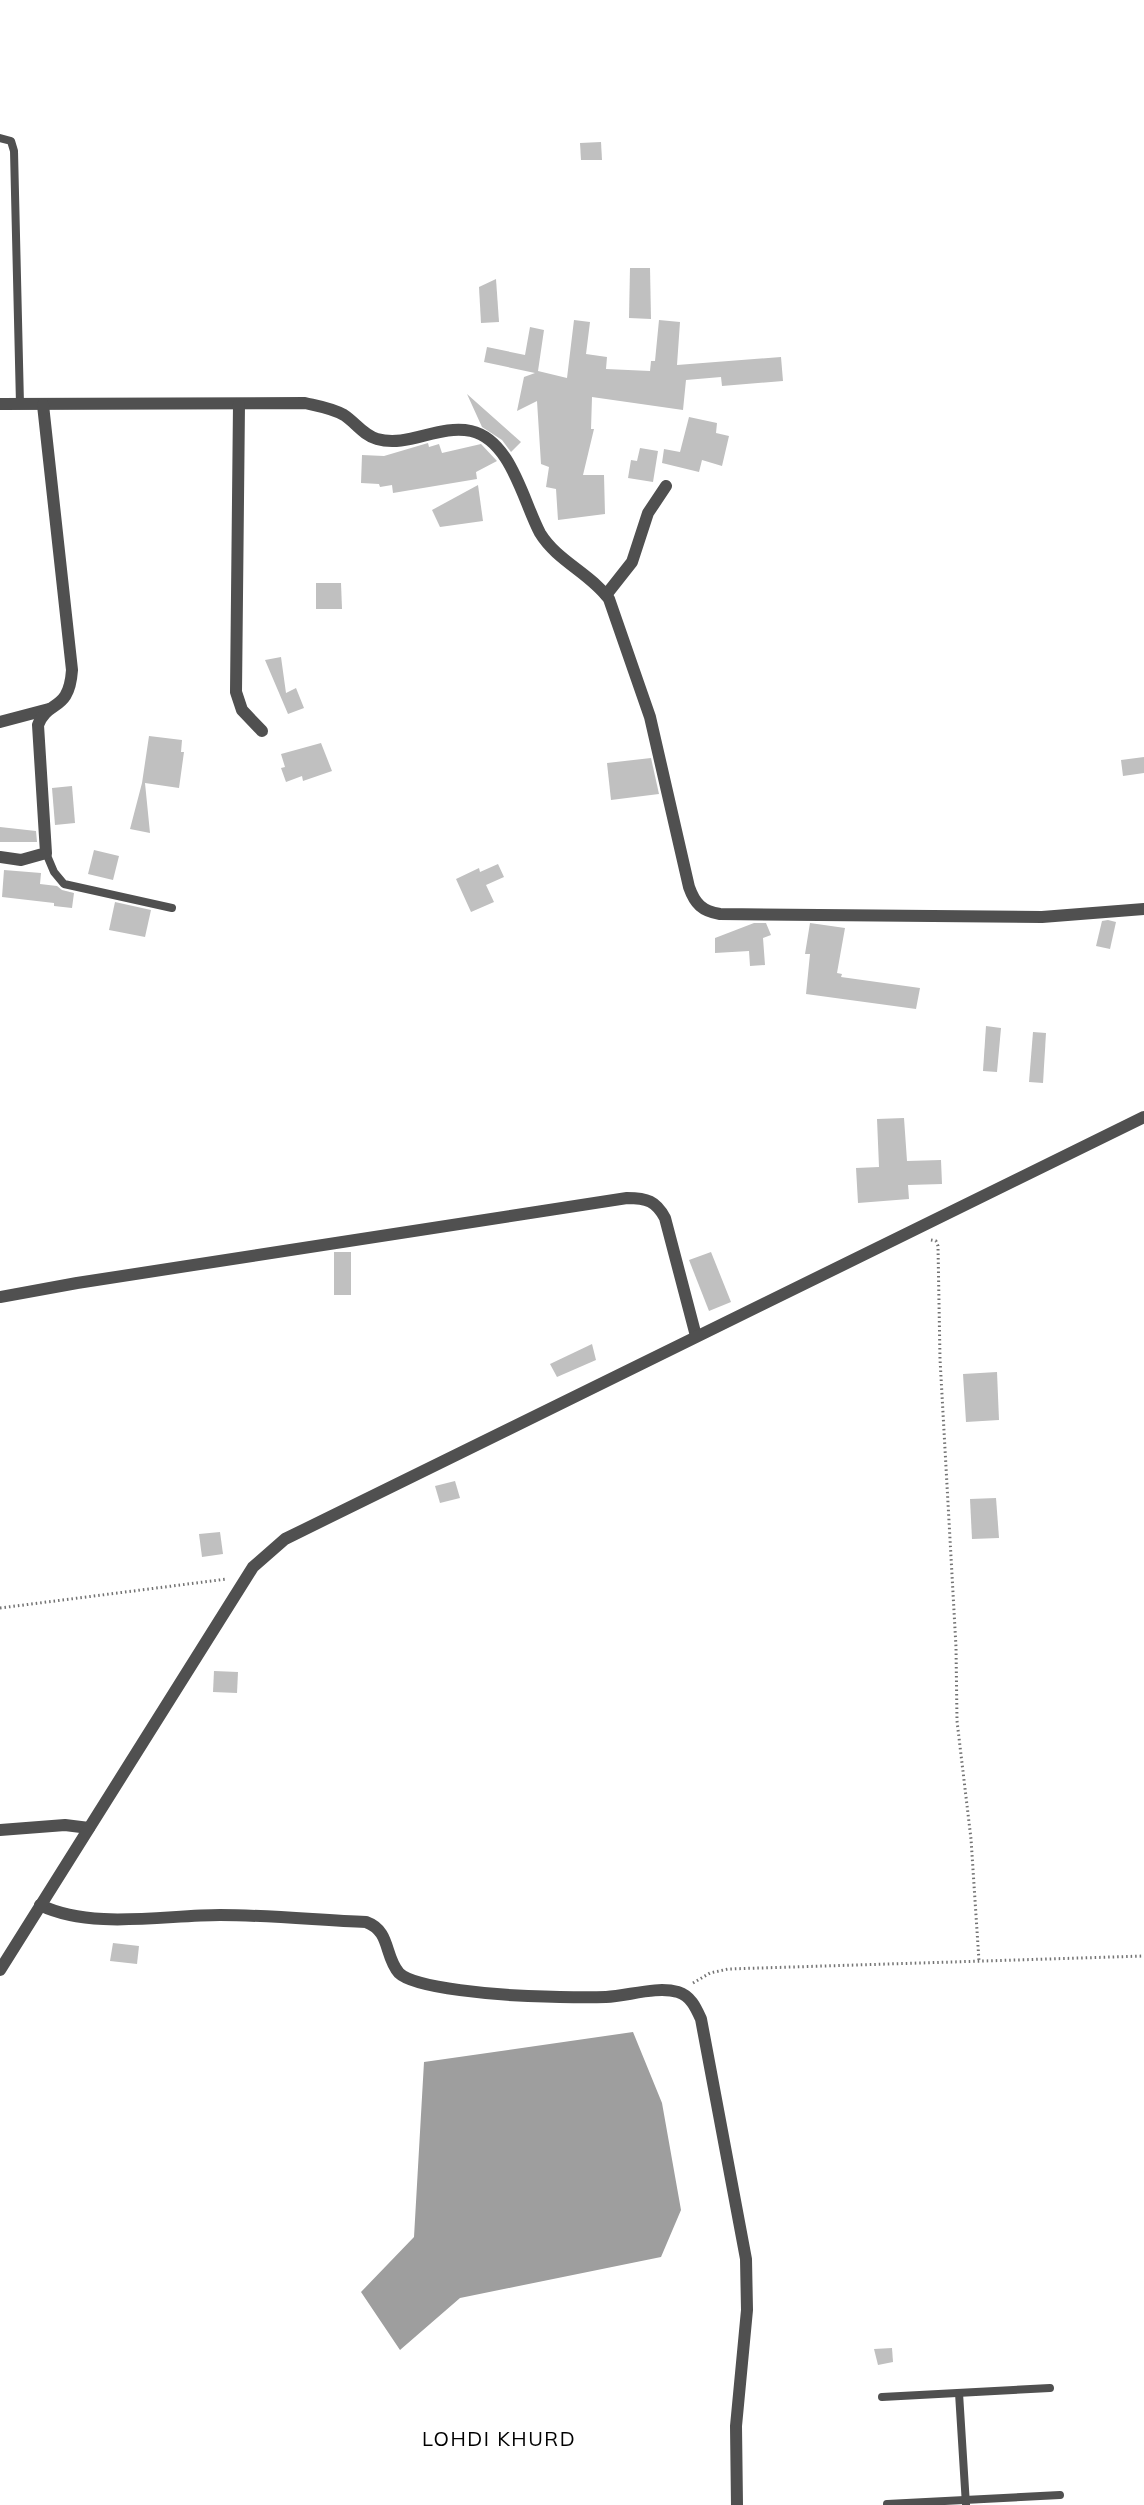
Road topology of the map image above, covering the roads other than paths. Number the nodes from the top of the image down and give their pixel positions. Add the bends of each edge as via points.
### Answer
1 (0, 138) edge
2 (0, 404) edge
3 (20, 404) junction
4 (239, 404) junction
5 (43, 405) junction
6 (666, 486) dead end
7 (606, 595) junction
8 (53, 708) junction
9 (0, 722) edge
10 (262, 731) dead end
11 (46, 853) junction
12 (0, 857) edge
13 (172, 908) dead end
14 (1144, 909) edge
15 (1144, 1117) edge
16 (0, 1297) edge
17 (696, 1336) junction
18 (89, 1828) junction
19 (0, 1830) edge
20 (44, 1907) junction
21 (0, 1970) edge
22 (1050, 2388) dead end
23 (959, 2393) junction
24 (882, 2397) dead end
25 (1060, 2494) dead end
26 (965, 2502) edge
27 (887, 2504) edge
28 (737, 2505) edge

1 - 3 lane via 11,141 14,151
2 - 3 street
3 - 5 street
4 - 5 street
4 - 7 street via 305,403 328,408 345,415 374,439 391,442 454,430 484,435 504,455 551,548
4 - 10 street via 236,692 242,710
5 - 8 street via 72,670 66,696
6 - 7 street via 648,513 632,562
7 - 14 street via 651,717 689,887 699,907 720,914 872,917 1042,917
8 - 9 street
8 - 11 street via 38,724
11 - 12 street via 21,861
11 - 13 lane via 64,884
15 - 17 street
16 - 17 street via 644,1198 660,1208 665,1218
17 - 18 street via 285,1539 270,1551 248,1576
18 - 19 street via 65,1825
18 - 20 street
20 - 21 street
20 - 28 street via 66,1915 141,1920 219,1915 366,1922 379,1929 395,1967 404,1977 419,1983 528,1996 602,1997 658,1991 679,1992 689,1998 700,2019 746,2259 747,2310 736,2426
22 - 23 lane
23 - 24 lane
23 - 26 lane
25 - 26 lane
26 - 27 lane

